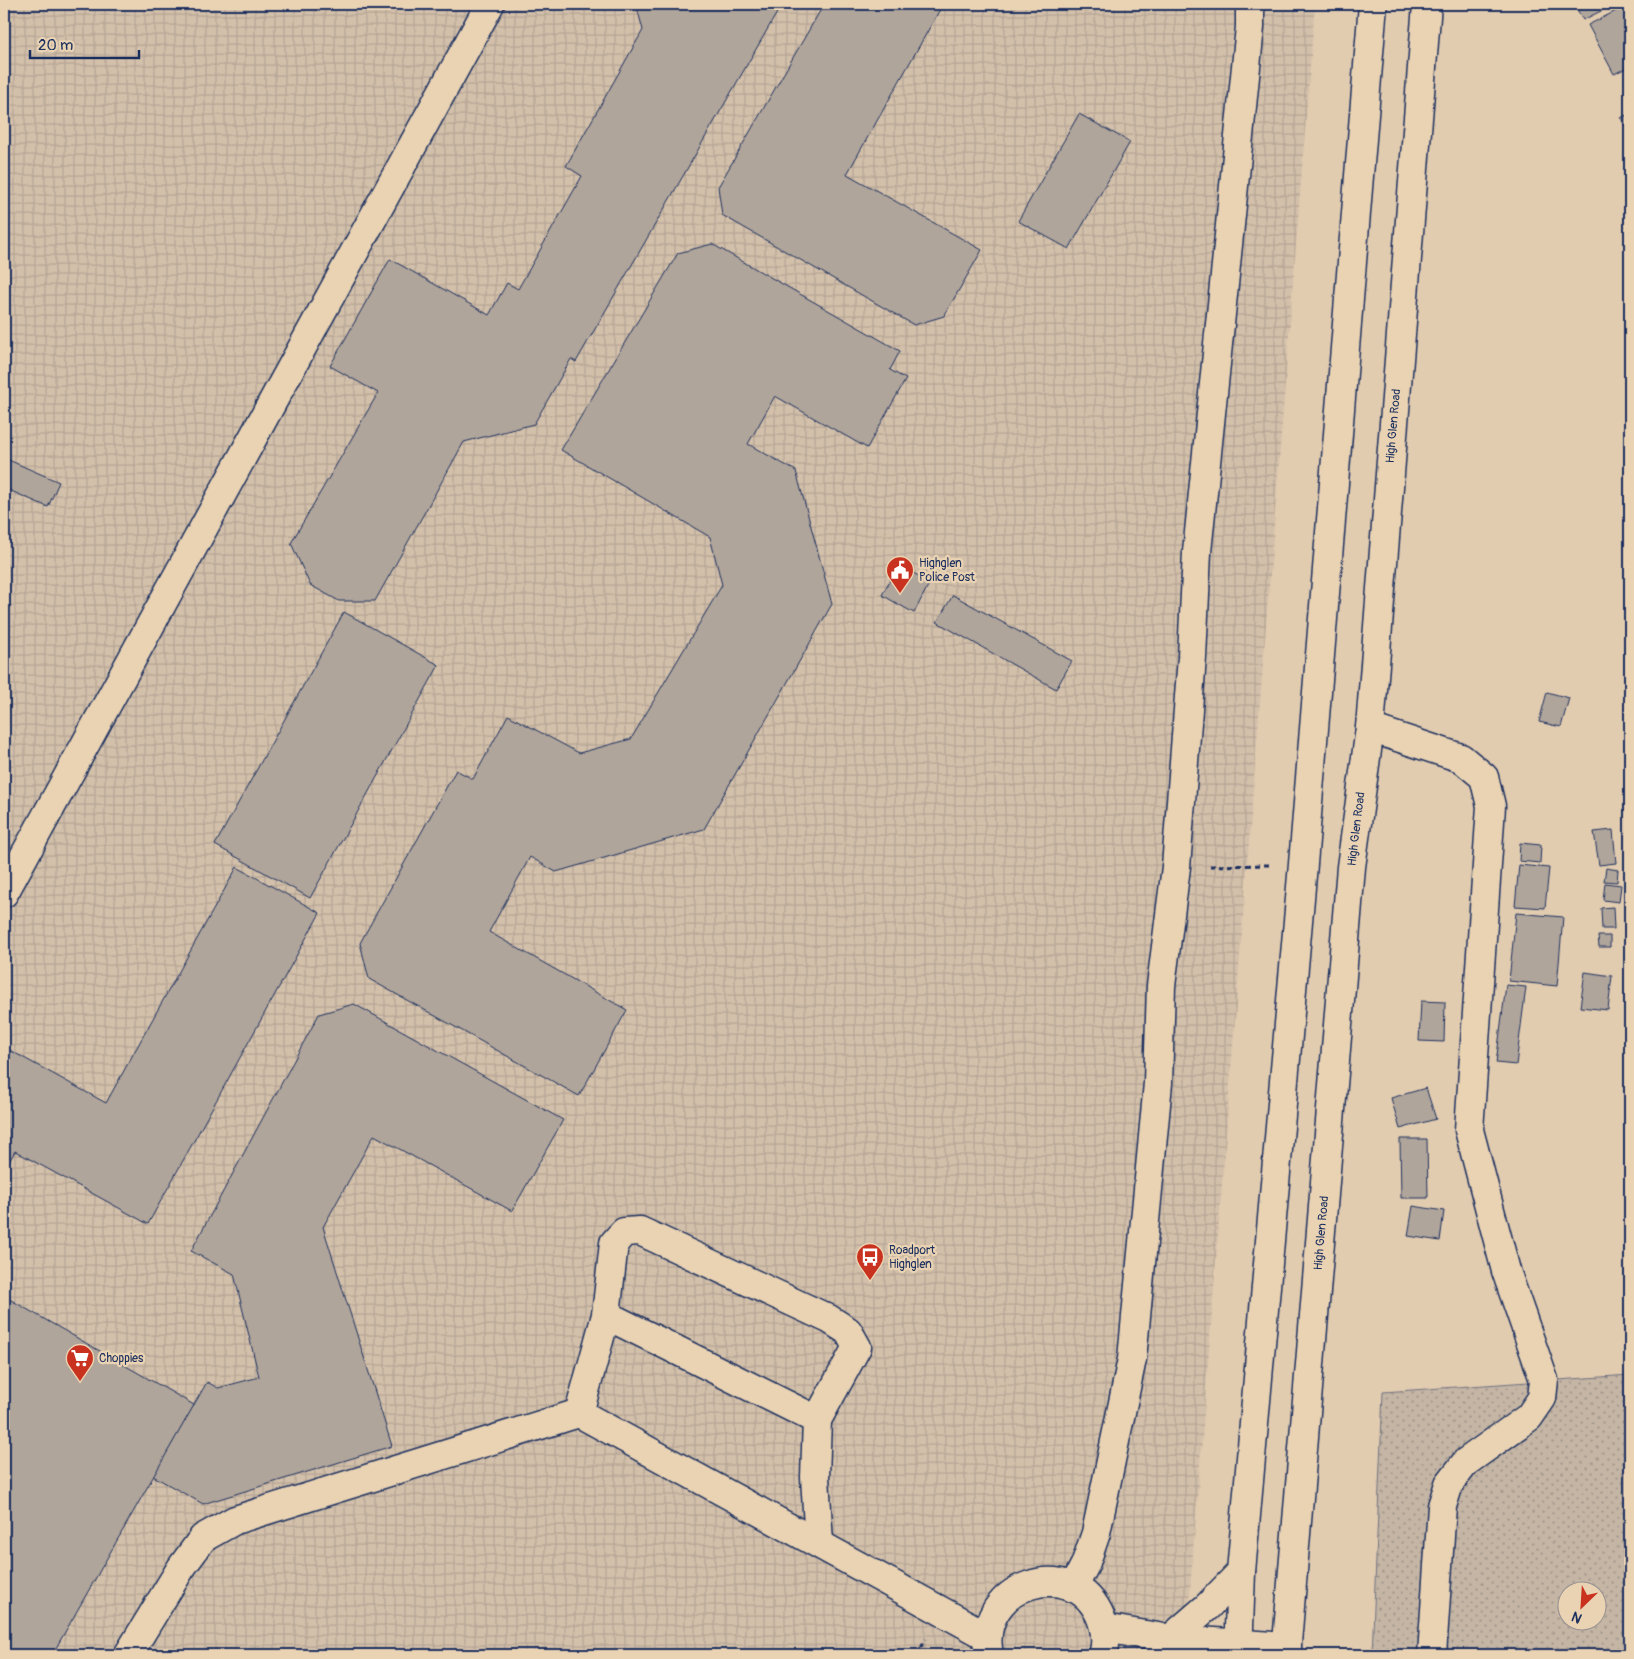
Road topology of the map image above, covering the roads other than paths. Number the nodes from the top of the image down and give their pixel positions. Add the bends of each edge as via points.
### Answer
1 (490, 4) edge
2 (1250, 4) edge
3 (1373, 4) edge
4 (1427, 4) edge
5 (1370, 728) junction
6 (4, 893) edge
7 (606, 1315) junction
8 (579, 1413) junction
9 (817, 1420) junction
10 (819, 1543) junction
11 (1241, 1572) junction
12 (1073, 1588) junction
13 (1104, 1628) junction
14 (1170, 1639) junction
15 (988, 1645) edge
16 (1238, 1649) edge
17 (1287, 1651) edge
18 (128, 1655) edge
19 (1103, 1655) edge
20 (1432, 1655) edge

1 - 6 main road
2 - 12 main road via 1197,552 1176,867 1161,986 1158,1083 1132,1358 1096,1533
3 - 11 main road
4 - 5 main road, High Glen Road
5 - 17 main road, High Glen Road via 1351,867
5 - 20 main road via 1461,758 1484,777 1491,806 1469,1130 1506,1271 1544,1380 1542,1398 1529,1417 1466,1462 1449,1484 1442,1506
7 - 8 main road
7 - 9 main road
7 - 9 main road via 614,1243 624,1232 640,1231 829,1318 848,1331 856,1347
8 - 10 main road
8 - 18 main road via 235,1520 203,1538
9 - 10 main road via 815,1477
10 - 15 main road via 941,1612
11 - 14 main road
11 - 16 main road
12 - 13 main road via 1098,1611
12 - 15 main road via 1054,1582 1035,1583 1017,1589 992,1617
13 - 14 main road
13 - 19 main road
14 - 16 main road
16 - 17 main road

